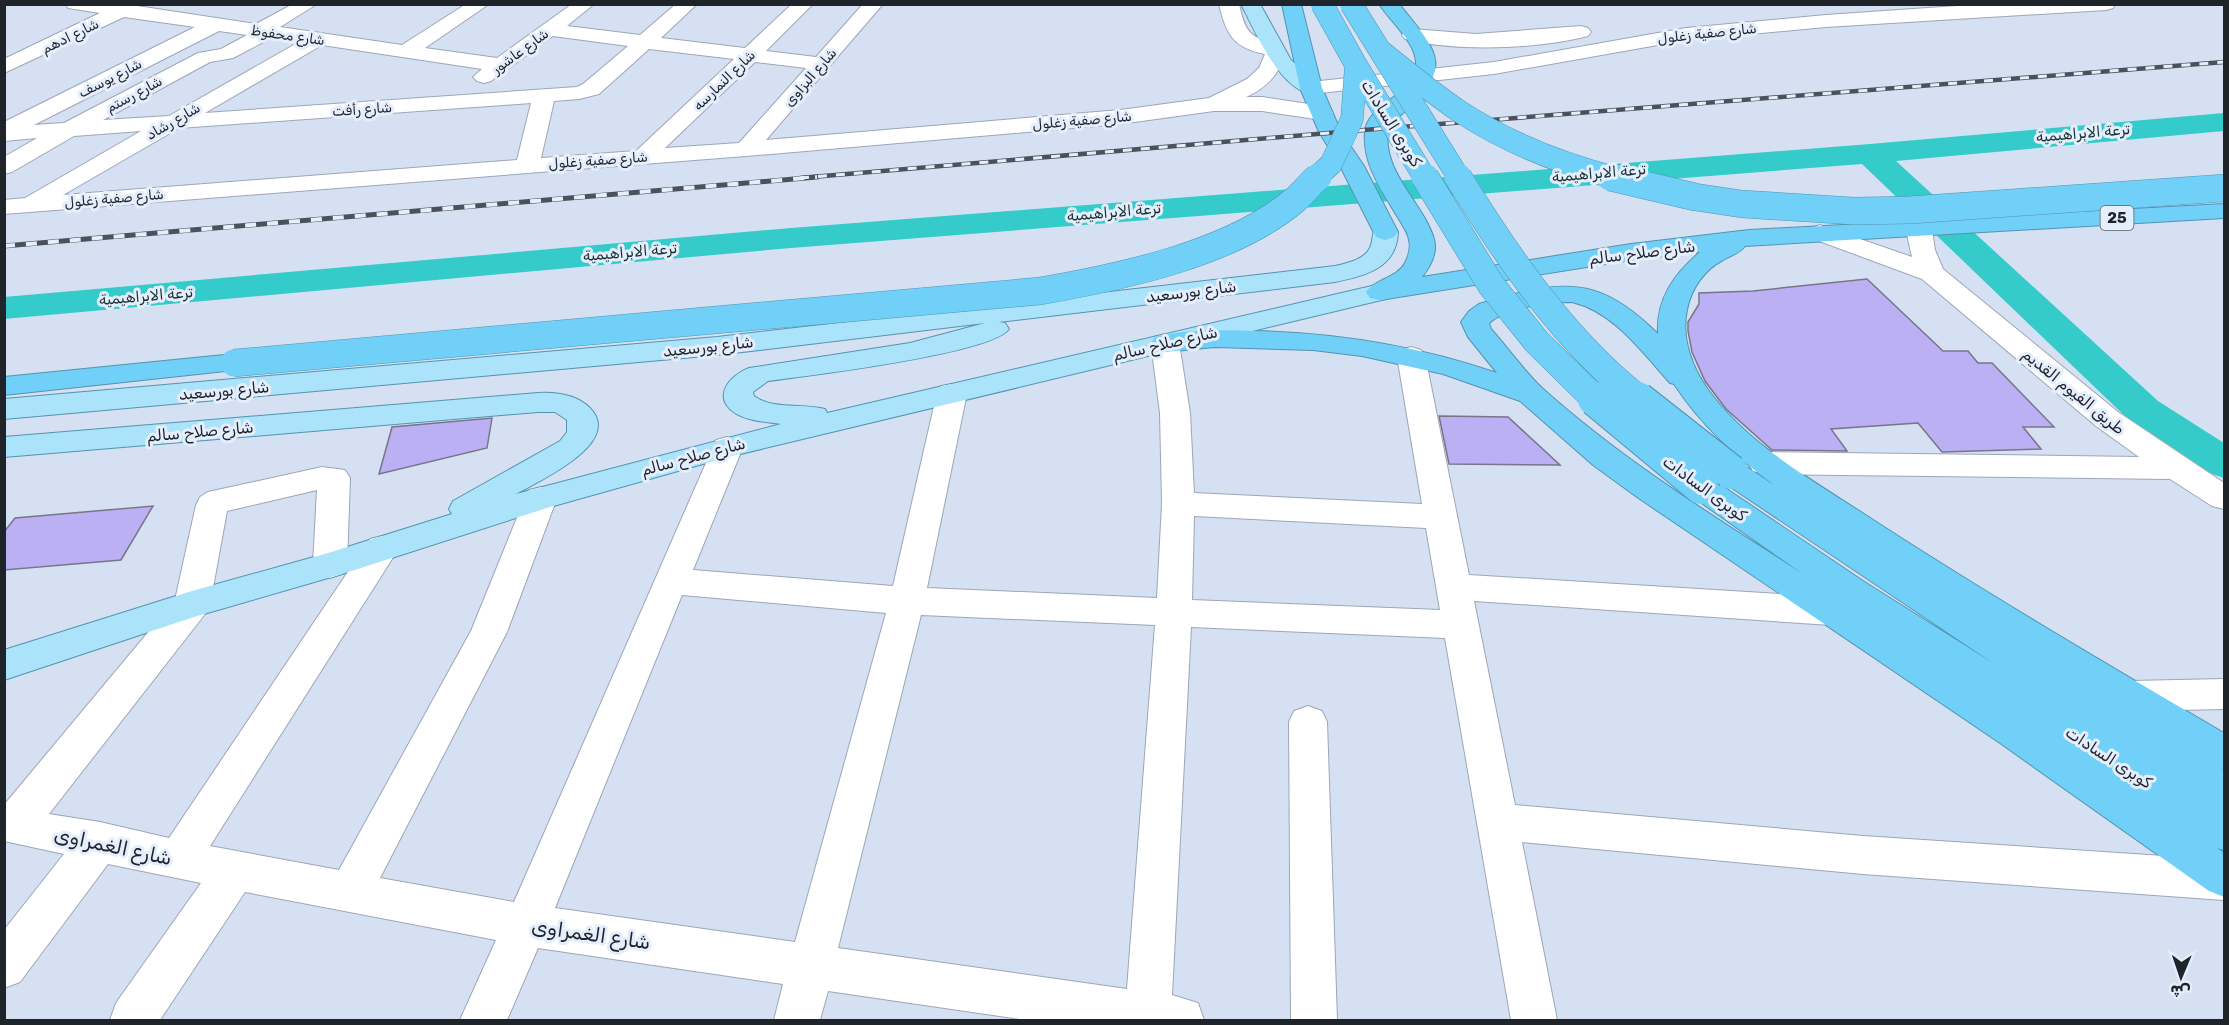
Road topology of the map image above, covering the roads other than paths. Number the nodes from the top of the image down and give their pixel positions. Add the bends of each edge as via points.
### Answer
1 (75, 4) edge
2 (308, 4) edge
3 (480, 4) edge
4 (585, 4) edge
5 (688, 4) edge
6 (804, 4) edge
7 (1229, 4) edge
8 (1250, 4) edge
9 (1291, 4) edge
10 (1322, 4) edge
11 (1352, 4) edge
12 (1388, 4) edge
13 (1867, 4) edge
14 (2106, 4) edge
15 (866, 5) edge
16 (1810, 7) edge
17 (128, 8) edge
18 (215, 25) junction
19 (549, 30) junction
20 (263, 31) junction
21 (1412, 35) junction
22 (319, 39) junction
23 (644, 42) junction
24 (1492, 42) junction
25 (1275, 51) junction
26 (405, 52) junction
27 (1382, 52) junction
28 (1574, 52) junction
29 (750, 55) junction
30 (821, 64) junction
31 (501, 65) junction
32 (1356, 65) junction
33 (4, 67) edge
34 (1427, 74) junction
35 (1311, 88) junction
36 (544, 96) junction
37 (458, 102) junction
38 (1191, 107) junction
39 (1322, 113) junction
40 (170, 122) junction
41 (68, 130) junction
42 (4, 133) edge
43 (746, 149) junction
44 (644, 156) junction
45 (528, 165) junction
46 (4, 166) edge
47 (2224, 188) edge
48 (28, 205) junction
49 (4, 207) edge
50 (2224, 211) edge
51 (1920, 230) junction
52 (1386, 232) joint
53 (1820, 233) junction
54 (1749, 238) junction
55 (1931, 273) junction
56 (1380, 292) junction
57 (1050, 308) junction
58 (1165, 343) junction
59 (1411, 356) junction
60 (1688, 384) junction
61 (4, 386) edge
62 (952, 393) junction
63 (1531, 394) junction
64 (4, 409) edge
65 (842, 418) junction
66 (4, 447) edge
67 (727, 447) junction
68 (2176, 468) junction
69 (1732, 474) junction
70 (541, 498) junction
71 (2224, 498) edge
72 (1178, 504) junction
73 (1440, 517) junction
74 (425, 534) junction
75 (382, 548) junction
76 (330, 565) junction
77 (672, 581) junction
78 (1455, 587) junction
79 (907, 601) junction
80 (192, 604) junction
81 (1831, 611) junction
82 (1174, 614) junction
83 (1462, 625) junction
84 (4, 665) edge
85 (2224, 694) edge
86 (2131, 696) junction
87 (1308, 722) dead end
88 (2224, 753) edge
89 (2224, 792) edge
90 (1499, 822) junction
91 (10, 824) edge
92 (2224, 832) edge
93 (100, 842) junction
94 (178, 860) junction
95 (234, 871) junction
96 (2224, 878) edge
97 (350, 893) junction
98 (526, 925) junction
99 (4, 966) edge
100 (812, 966) junction
101 (1032, 1010) edge
102 (1165, 1018) edge
103 (133, 1020) edge
104 (483, 1020) edge
105 (796, 1020) edge
106 (1314, 1020) edge
107 (1534, 1020) edge

1 - 17 street, شارع محفوظ
2 - 20 street, شارع رستم
3 - 26 street
4 - 19 street, شارع عاشور
5 - 23 street, شارع رأفت
6 - 29 street, شارع النمارسه
7 - 25 street via 1242,39
8 - 25 main road
9 - 35 highway
10 - 32 highway, كوبرى السادات, bridge
11 - 27 highway, كوبرى السادات, bridge
12 - 21 highway
13 - 16 street, شارع صفية زغلول
14 - 28 street, شارع صفية زغلول via 1698,33
15 - 30 street, شارع البزاوى
16 - 24 street, شارع صفية زغلول
17 - 18 street, شارع محفوظ
17 - 33 street, شارع ادهم
18 - 20 street, شارع محفوظ
18 - 42 street, شارع يوسف
19 - 23 street
19 - 31 street, شارع عاشور
20 - 22 street, شارع محفوظ
20 - 41 street, شارع رستم via 226,54 205,57
21 - 24 street, شارع صفية زغلول
21 - 34 highway via 1427,58
22 - 26 street, شارع محفوظ
22 - 40 street, شارع رشاد
23 - 29 street
23 - 36 street, شارع رأفت via 591,89
24 - 28 street via 1491,48 1508,55
25 - 35 main road
25 - 38 street, شارع صفية زغلول via 1269,72 1259,81 1230,96
26 - 31 street, شارع محفوظ
27 - 47 highway, كوبرى السادات, bridge via 1472,119 1529,147 1599,173 1717,200 1797,210 1873,212
27 - 69 highway, كوبرى السادات, bridge via 1503,249 1557,320 1632,393
28 - 34 street, شارع صفية زغلول via 1494,68
29 - 30 street
29 - 44 street, شارع النمارسه
30 - 43 street, شارع البزاوى
31 - 37 street, شارع عاشور
32 - 61 highway, bridge via 1354,115 1335,155 1313,183 1290,203 1252,227 1185,257 1091,283 1040,291
32 - 69 highway, كوبرى السادات, bridge via 1486,277 1532,338 1588,394
34 - 35 street, شارع صفية زغلول
34 - 56 highway via 1417,89 1382,118 1376,129 1380,162 1423,246 1419,264 1411,275
35 - 39 highway
36 - 37 street, شارع رأفت
36 - 45 street
37 - 40 street, شارع رأفت
38 - 39 street, شارع صفية زغلول via 1262,104
38 - 43 street, شارع صفية زغلول via 1120,117
39 - 52 highway
40 - 41 street, شارع رأفت
40 - 48 street, شارع رشاد
41 - 42 street, شارع رأفت
41 - 46 street, شارع رستم
43 - 44 street, شارع صفية زغلول
44 - 45 street, شارع صفية زغلول
45 - 48 street, شارع صفية زغلول
48 - 49 street, شارع صفية زغلول
50 - 51 highway, شارع صلاح سالم / 25
51 - 53 highway, شارع صلاح سالم
51 - 55 street via 1922,250
52 - 57 main road, شارع بورسعيد via 1382,254 1355,270
53 - 54 highway, شارع صلاح سالم
53 - 55 street, طريق الفيوم القديم
54 - 56 highway, شارع صلاح سالم via 1631,252
54 - 60 highway via 1702,261 1672,305 1671,334
55 - 68 street, طريق الفيوم القديم via 2077,395
56 - 58 main road, شارع صلاح سالم
57 - 64 main road, شارع بورسعيد via 694,348
57 - 65 main road via 938,346 763,373 752,377 738,392 738,399 753,410
58 - 59 highway via 1264,338 1332,343
58 - 62 main road, شارع صلاح سالم
58 - 72 street via 1175,412
59 - 63 highway
59 - 73 street
60 - 63 highway via 1618,312 1587,297 1551,294 1491,309 1480,314 1476,322 1478,331
60 - 69 highway via 1720,423
62 - 65 main road, شارع صلاح سالم
62 - 79 street
63 - 81 highway via 1648,489
65 - 67 main road, شارع صلاح سالم
66 - 74 main road, شارع صلاح سالم via 553,401 572,407 582,418 582,433 571,448
67 - 70 main road, شارع صلاح سالم
67 - 77 street
68 - 69 street
68 - 71 street, طريق الفيوم القديم
69 - 86 highway via 1896,553
69 - 89 highway, كوبرى السادات
69 - 92 highway, كوبرى السادات via 1861,597
70 - 74 main road, شارع صلاح سالم
70 - 97 street via 489,632
72 - 73 street
72 - 82 street
73 - 78 street
74 - 75 main road, شارع صلاح سالم
75 - 76 main road, شارع صلاح سالم
75 - 94 street
76 - 80 main road, شارع صلاح سالم
76 - 80 street via 334,478 220,500 211,508
77 - 79 street
77 - 98 street
78 - 81 street
78 - 83 street
79 - 82 street
79 - 100 street
80 - 84 main road, شارع صلاح سالم
80 - 91 street
81 - 96 highway
82 - 83 street
82 - 102 street
83 - 90 street
85 - 86 street
86 - 88 highway
87 - 106 street
90 - 96 street via 1863,855
90 - 107 street
91 - 93 street, شارع الغمراوى
93 - 94 street, شارع الغمراوى
93 - 99 street
94 - 95 street, شارع الغمراوى
95 - 97 street, شارع الغمراوى
95 - 103 street
97 - 98 street, شارع الغمراوى
98 - 100 street, شارع الغمراوى
98 - 104 street
100 - 101 street, شارع الغمراوى
100 - 105 street
101 - 102 street, شارع الغمراوى

